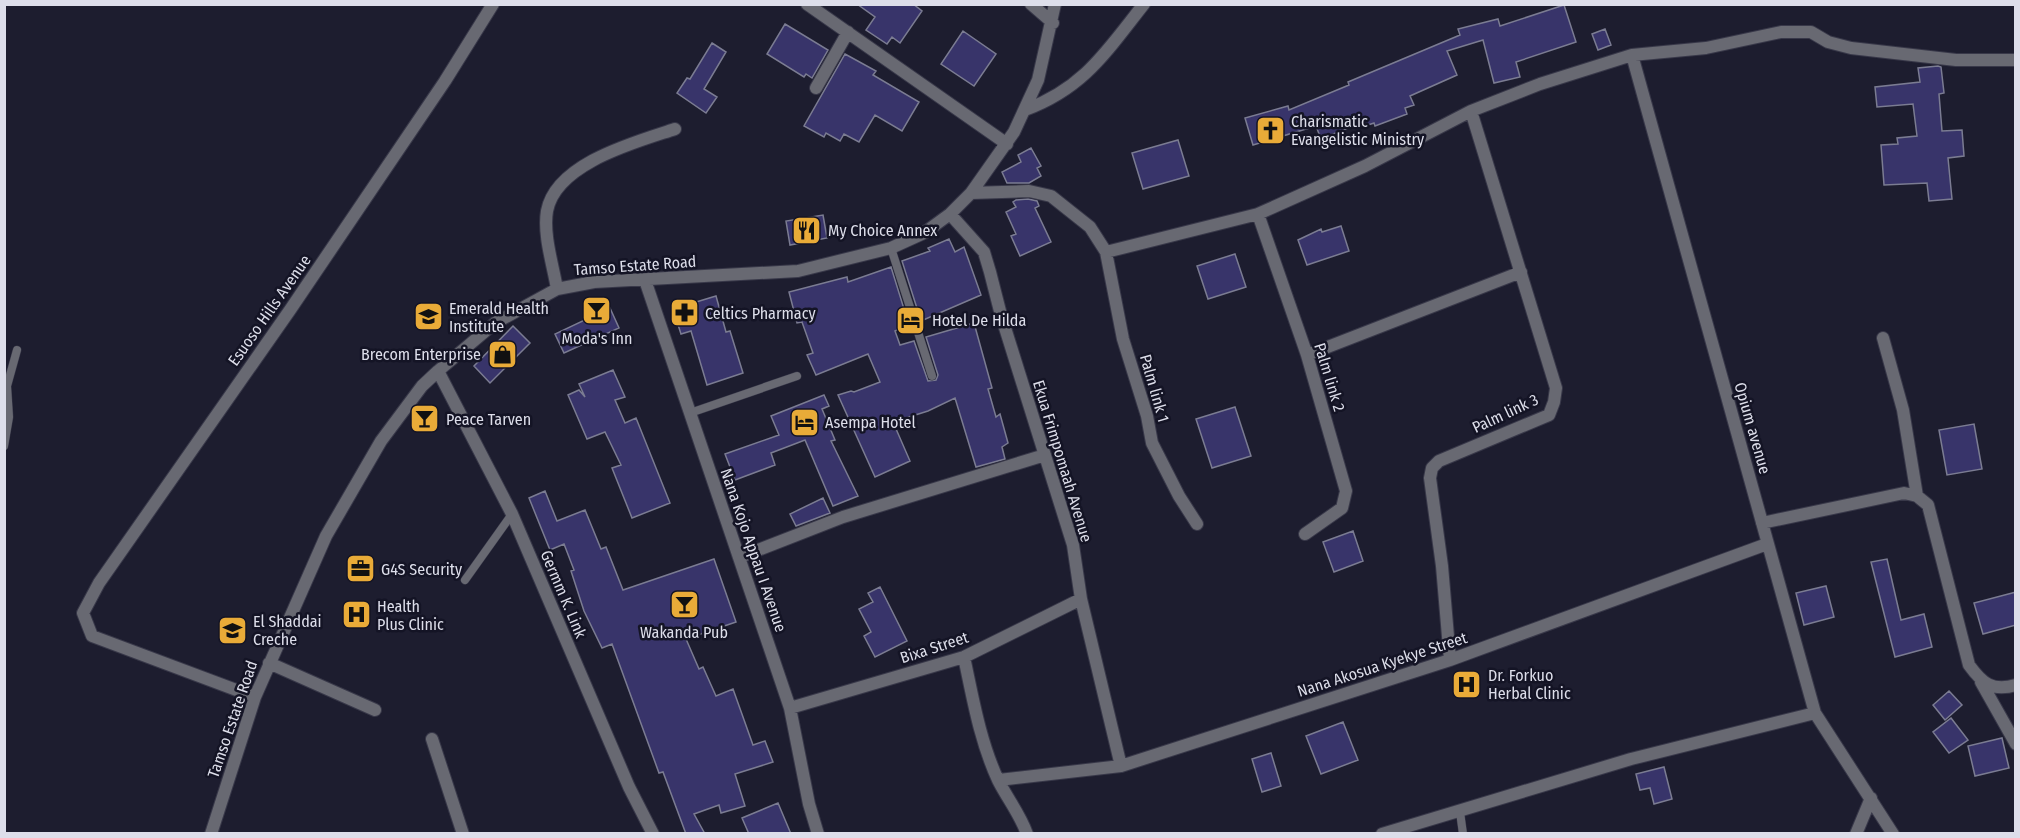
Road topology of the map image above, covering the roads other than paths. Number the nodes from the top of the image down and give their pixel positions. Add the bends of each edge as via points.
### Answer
1 (493, 4) edge
2 (807, 4) edge
3 (1031, 4) edge
4 (1055, 4) edge
5 (1144, 4) edge
6 (1053, 23) junction
7 (849, 32) junction
8 (1632, 55) junction
9 (2016, 60) edge
10 (816, 88) dead end
11 (1025, 110) junction
12 (1471, 111) junction
13 (675, 129) dead end
14 (1007, 144) junction
15 (971, 193) junction
16 (950, 214) junction
17 (1258, 214) junction
18 (891, 248) junction
19 (1106, 252) junction
20 (1521, 272) junction
21 (645, 280) junction
22 (557, 289) junction
23 (1883, 338) dead end
24 (17, 350) dead end
25 (1307, 355) junction
26 (438, 371) junction
27 (797, 375) dead end
28 (932, 376) dead end
29 (690, 412) junction
30 (4, 446) edge
31 (1045, 455) junction
32 (1917, 496) junction
33 (512, 514) junction
34 (1762, 523) junction
35 (1197, 524) dead end
36 (1305, 534) dead end
37 (1767, 544) junction
38 (740, 557) junction
39 (465, 580) dead end
40 (1081, 599) junction
41 (964, 657) junction
42 (1450, 660) junction
43 (269, 663) junction
44 (1981, 682) junction
45 (2016, 685) edge
46 (255, 697) junction
47 (790, 708) junction
48 (375, 710) dead end
49 (1815, 712) junction
50 (432, 739) dead end
51 (2016, 744) edge
52 (1121, 766) junction
53 (999, 780) junction
54 (1871, 798) junction
55 (1460, 812) junction
56 (211, 834) edge
57 (463, 834) edge
58 (653, 834) edge
59 (818, 834) edge
60 (1027, 834) edge
61 (1382, 834) edge
62 (1463, 834) edge
63 (1856, 834) edge
64 (1893, 834) edge

1 - 46 street, Esuoso Hills Avenue via 290,310 99,583 83,613 92,636
2 - 7 street
3 - 6 street
4 - 6 street, Tamso Estate Road
5 - 11 street via 1083,79 1047,102
6 - 11 street, Tamso Estate Road via 1038,80
7 - 10 street
7 - 14 street
8 - 9 street via 1706,48 1781,32 1810,32 1851,48 1956,60
8 - 12 street
8 - 34 street, Opium avenue
11 - 14 street, Tamso Estate Road
12 - 17 street via 1365,166
12 - 20 street, Palm link 3
13 - 22 street via 599,158 556,190 546,225
14 - 15 street, Tamso Estate Road
15 - 16 street, Tamso Estate Road
15 - 19 street via 1029,191 1051,196 1090,227
16 - 18 street, Tamso Estate Road via 924,233
16 - 31 street, Ekua Frimpomaah Avenue via 984,252
17 - 19 street
17 - 25 street, Palm link 2
18 - 21 street, Tamso Estate Road via 798,271
18 - 28 lane
19 - 35 street, Palm link 1 via 1123,339 1152,443
20 - 25 street
20 - 42 street, Palm link 3 via 1556,388 1554,402 1549,414 1438,461 1432,468
21 - 22 street, Tamso Estate Road via 594,282
21 - 29 street, Nana Kojo Appau I Avenue
22 - 26 street, Tamso Estate Road via 495,323
23 - 32 street via 1903,410
24 - 30 lane via 7,386 9,417
25 - 36 street, Palm link 2 via 1346,491 1342,508
26 - 33 street, Germm K. Link
26 - 43 street, Tamso Estate Road via 400,414 360,474 314,562
27 - 29 lane
29 - 38 street, Nana Kojo Appau I Avenue
31 - 38 street via 843,517
31 - 40 street, Ekua Frimpomaah Avenue via 1073,545
32 - 34 street via 1904,493
32 - 44 street via 1928,505 1969,665
33 - 39 lane
33 - 58 street, Germm K. Link via 629,787
34 - 37 street, Opium avenue
37 - 42 street, Nana Akosua Kyekye Street
37 - 49 street, Opium avenue
38 - 47 street, Nana Kojo Appau I Avenue
40 - 41 street, Bixa Street
40 - 52 street, Ekua Frimpomaah Avenue
41 - 47 street, Bixa Street
41 - 53 street via 980,734
42 - 52 street, Nana Akosua Kyekye Street
43 - 46 street, Tamso Estate Road
43 - 48 street
44 - 45 street via 2003,689
44 - 51 street
46 - 56 street, Tamso Estate Road
47 - 59 street, Nana Kojo Appau I Avenue
49 - 54 street, Opium avenue
49 - 55 street via 1630,759
50 - 57 street
52 - 53 street, Nana Akosua Kyekye Street
53 - 60 street
54 - 63 street
54 - 64 street, Opium avenue
55 - 61 street
55 - 62 lane

